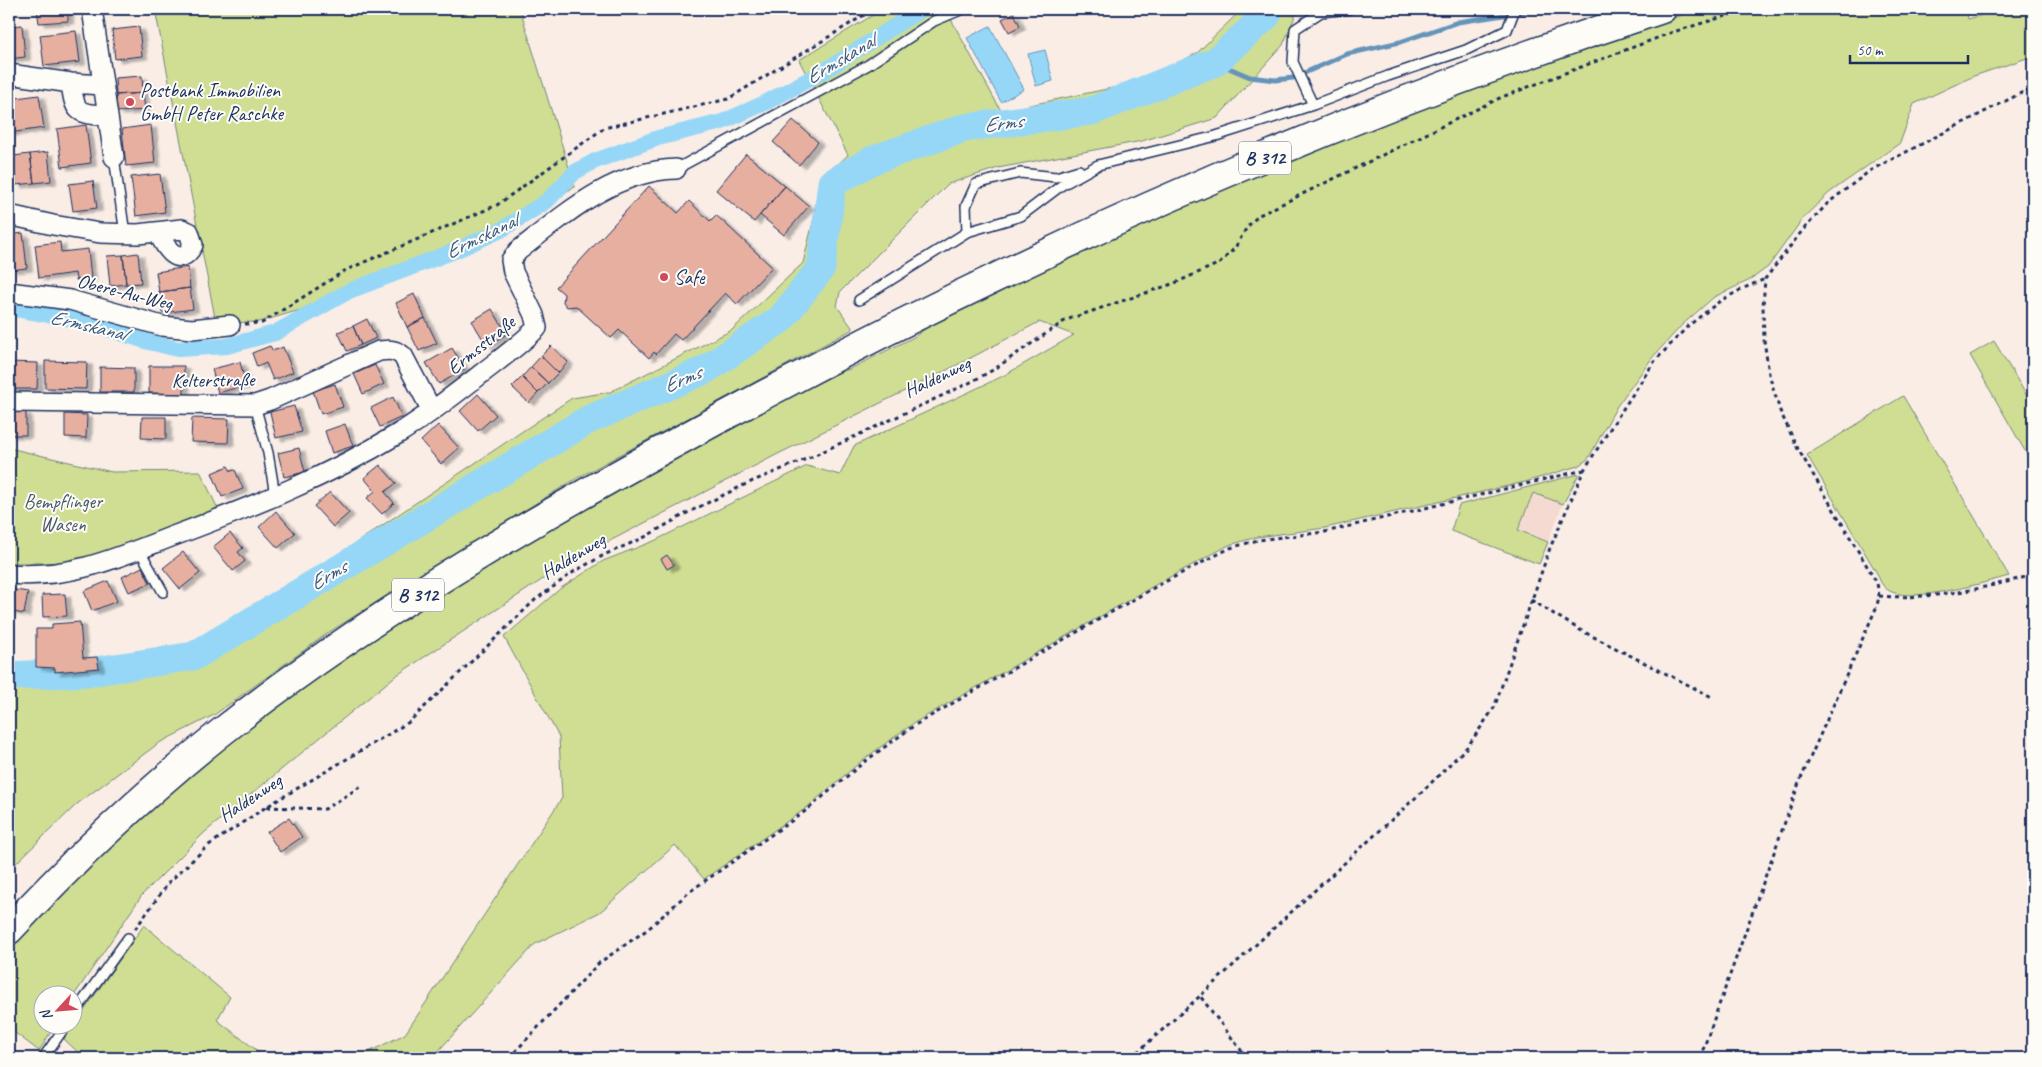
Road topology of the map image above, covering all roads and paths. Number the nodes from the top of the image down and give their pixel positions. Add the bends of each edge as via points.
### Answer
1 (92, 9) edge
2 (874, 9) edge
3 (963, 9) edge
4 (1350, 9) edge
5 (1515, 9) edge
6 (1662, 9) edge
7 (1749, 9) edge
8 (9, 74) edge
9 (71, 83) junction
10 (102, 85) junction
11 (2033, 87) edge
12 (1313, 105) junction
13 (108, 116) junction
14 (114, 157) joint
15 (1098, 165) junction
16 (676, 169) joint
17 (9, 215) edge
18 (158, 232) dead end
19 (967, 232) junction
20 (125, 234) junction
21 (1765, 279) junction
22 (9, 292) edge
23 (859, 300) dead end
24 (230, 325) joint
25 (9, 402) edge
26 (255, 405) junction
27 (432, 411) junction
28 (1584, 470) junction
29 (275, 494) junction
30 (139, 548) junction
31 (9, 574) edge
32 (2033, 575) edge
33 (163, 592) dead end
34 (1879, 596) junction
35 (1531, 600) junction
36 (1714, 698) dead end
37 (363, 785) dead end
38 (266, 807) junction
39 (9, 930) edge
40 (128, 938) joint
41 (1200, 996) junction
42 (82, 1002) edge
43 (60, 1034) edge
44 (42, 1058) edge
45 (509, 1058) edge
46 (1131, 1058) edge
47 (1247, 1058) edge
48 (1700, 1058) edge

1 - 10 street
2 - 24 path via 728,99 604,128 497,205 346,270 262,323
3 - 16 lane, Ermsstraße via 934,21 868,66
4 - 12 lane via 1321,12 1295,29 1293,62
5 - 12 lane via 1507,30 1466,50
6 - 39 highway, B 312 via 1460,80 1132,214 904,323 654,455 431,586 284,685 219,734 132,808 80,856
7 - 38 path, Haldenweg via 1673,32 1502,98 1288,200 1259,214 1220,263 1196,275 1066,320 969,383 746,484 606,554 575,571 535,600 409,722
8 - 9 street
9 - 10 street
9 - 13 street via 76,108 82,113
10 - 13 street
11 - 21 path via 1871,170 1828,203
12 - 15 lane via 1216,136
13 - 14 street
14 - 20 lane
15 - 19 lane via 1062,185 1021,216
15 - 19 lane via 1056,177 1020,173 976,184 966,206
16 - 27 street, Ermsstraße via 642,173 594,194 518,251 511,260 513,272 537,328
17 - 20 street via 78,230
18 - 20 street
19 - 23 lane
21 - 28 path via 1720,301 1688,326 1654,362
21 - 34 path via 1764,340 1769,374 1780,411 1821,491 1866,562 1877,583
22 - 24 street, Obere-Au-Weg via 70,300 162,326 192,329
25 - 26 street, Kelterstraße
26 - 27 street, Kelterstraße via 378,351 396,350 403,356
26 - 29 lane
27 - 29 street, Ermsstraße via 365,453
28 - 35 path
28 - 45 path via 1325,532 1258,540 1230,548 1157,586 915,725 864,762 806,810 689,892 648,929 599,964
29 - 30 street, Ermsstraße
30 - 31 street, Ermsstraße via 71,572 30,576
30 - 33 lane
32 - 34 path via 1921,598
34 - 48 path via 1799,783
35 - 36 path via 1580,630
35 - 41 path via 1494,708 1468,746
37 - 38 path via 325,809
38 - 40 path, Haldenweg via 209,845 170,881
40 - 42 lane
41 - 46 path
41 - 47 path
43 - 44 lane

